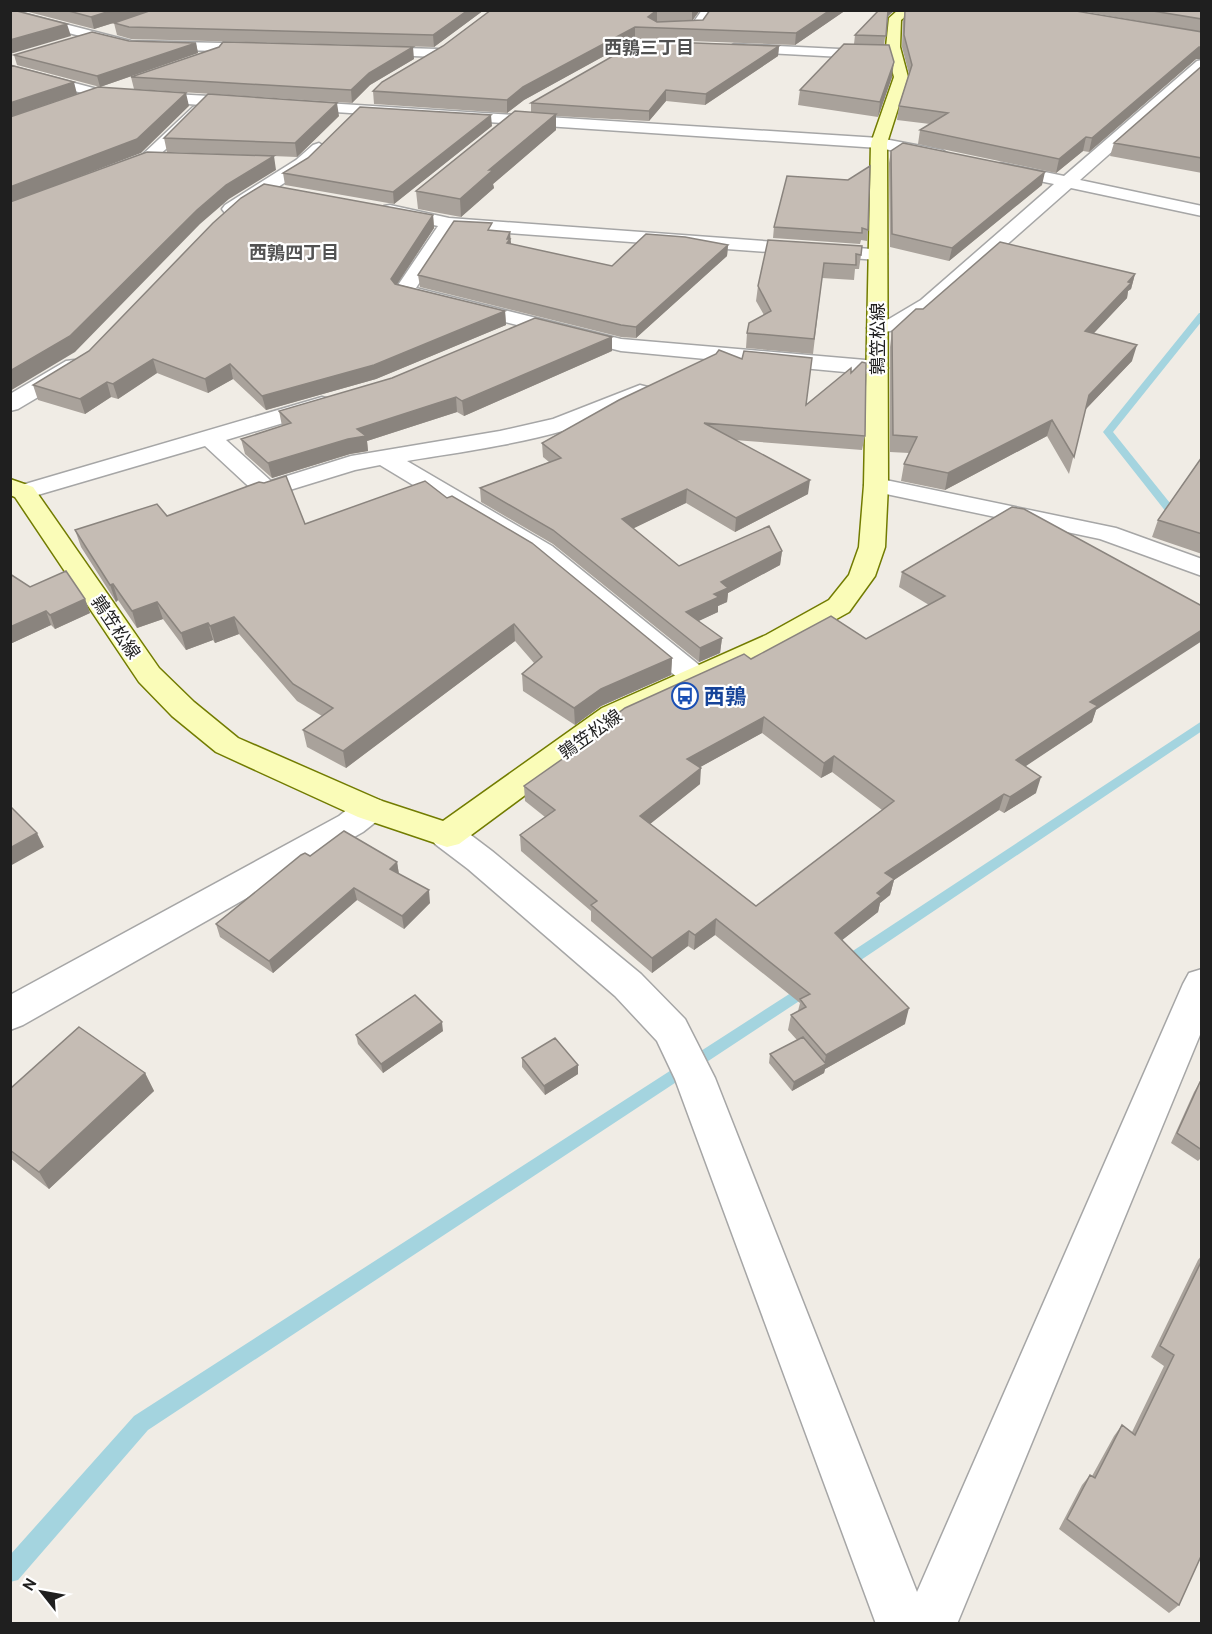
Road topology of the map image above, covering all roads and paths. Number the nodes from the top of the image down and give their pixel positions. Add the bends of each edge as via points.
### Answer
1 (710, 10) edge
2 (906, 11) edge
3 (10, 14) edge
4 (115, 29) edge
5 (94, 35) junction
6 (73, 42) edge
7 (236, 47) junction
8 (636, 47) edge
9 (718, 47) edge
10 (283, 48) edge
11 (355, 50) edge
12 (897, 55) junction
13 (198, 60) edge
14 (1202, 64) edge
15 (415, 66) edge
16 (10, 70) edge
17 (134, 83) edge
18 (101, 94) junction
19 (370, 96) dead end
20 (207, 100) junction
21 (79, 102) edge
22 (530, 105) edge
23 (355, 110) junction
24 (508, 121) junction
25 (490, 136) edge
26 (879, 143) junction
27 (148, 158) junction
28 (172, 158) edge
29 (960, 159) edge
30 (277, 162) edge
31 (302, 164) junction
32 (984, 164) edge
33 (95, 178) edge
34 (1066, 182) junction
35 (264, 188) junction
36 (286, 192) edge
37 (417, 197) dead end
38 (376, 208) edge
39 (399, 212) junction
40 (1202, 212) edge
41 (449, 223) junction
42 (215, 224) edge
43 (878, 254) junction
44 (534, 323) junction
45 (878, 328) junction
46 (505, 336) edge
47 (91, 352) edge
48 (711, 354) junction
49 (878, 368) junction
50 (685, 370) edge
51 (664, 380) edge
52 (340, 399) edge
53 (10, 404) edge
54 (208, 436) junction
55 (383, 457) junction
56 (876, 485) junction
57 (17, 489) edge
58 (1198, 567) edge
59 (694, 676) junction
60 (369, 809) junction
61 (447, 835) junction
62 (1202, 984) edge
63 (10, 1014) edge
64 (903, 1623) edge
65 (930, 1623) edge

1 - 8 street via 697,27 644,29
2 - 12 main road, 鶉笠松線 via 895,18 893,47
3 - 5 street
4 - 5 street
5 - 6 street
5 - 7 street via 131,45
7 - 10 street
7 - 13 street
9 - 12 street
11 - 15 street via 442,50
12 - 26 main road, 鶉笠松線 via 901,77
14 - 34 street
16 - 18 street
17 - 18 street
18 - 20 street
18 - 21 street
19 - 23 street
20 - 23 street
20 - 27 street
22 - 24 street
23 - 24 street
23 - 31 street
24 - 25 street
24 - 26 street
26 - 29 street
26 - 43 main road, 鶉笠松線
27 - 28 street
27 - 33 street
30 - 31 street
31 - 35 street
32 - 34 street
34 - 40 street
34 - 45 street via 928,304 896,324
35 - 36 street
35 - 42 street
37 - 39 street
38 - 39 street
39 - 41 street
41 - 43 street
41 - 44 street via 404,291
43 - 45 main road, 鶉笠松線
44 - 46 street
44 - 48 street via 621,345
45 - 49 main road, 鶉笠松線
47 - 53 street
48 - 49 street
48 - 50 street
49 - 56 main road, 鶉笠松線
51 - 55 street via 559,425
52 - 54 street
54 - 55 street via 267,490
54 - 57 street
55 - 59 street via 543,552
56 - 58 street via 1107,533
56 - 59 main road, 鶉笠松線 via 872,548 862,576 839,606 776,641
57 - 60 main road, 鶉笠松線 via 149,675 183,709 227,745
59 - 61 main road, 鶉笠松線 via 613,715
60 - 61 main road, 鶉笠松線
60 - 63 street via 351,824
61 - 64 street via 628,985 671,1030 695,1078
62 - 65 street

